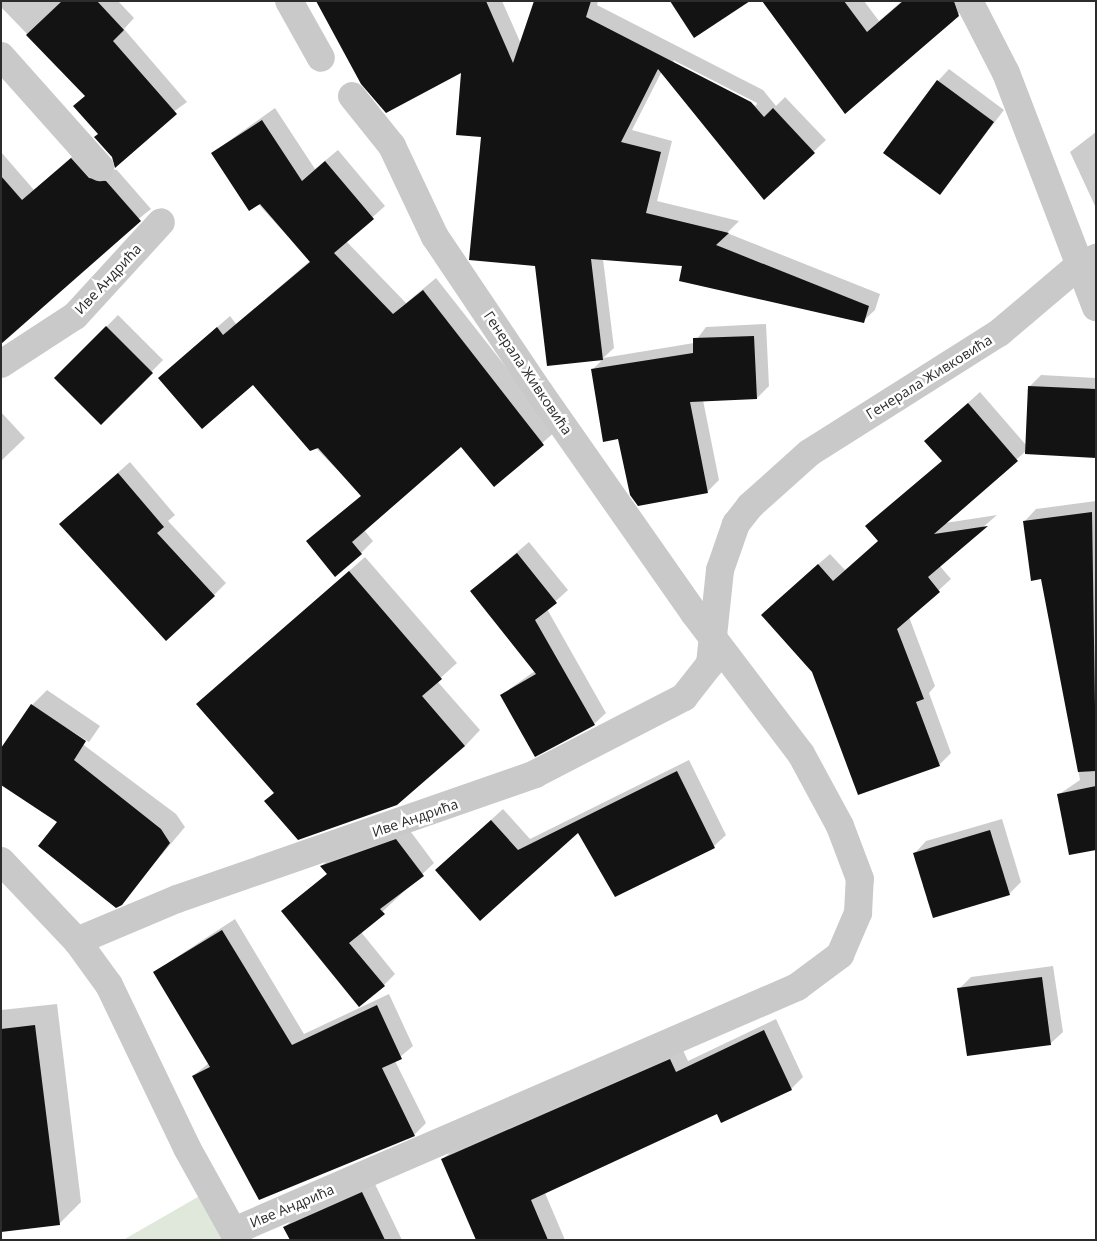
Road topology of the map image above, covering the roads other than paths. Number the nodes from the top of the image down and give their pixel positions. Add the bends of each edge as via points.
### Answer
1 (289, 1) edge
2 (969, 1) edge
3 (1, 56) edge
4 (321, 58) dead end
5 (352, 96) dead end
6 (100, 167) dead end
7 (161, 222) dead end
8 (1087, 262) edge
9 (1096, 307) edge
10 (1, 364) edge
11 (716, 643) junction
12 (1, 862) edge
13 (78, 941) junction
14 (840, 955) joint
15 (236, 1236) edge

1 - 4 street
2 - 8 street
3 - 6 street
5 - 11 street, Генерала Живковића via 392,146 435,237
7 - 10 street, Иве Андрића via 75,316
8 - 9 street
8 - 11 street, Генерала Живковића via 999,333 810,453 750,506 736,524 720,570
11 - 13 street, Иве Андрића via 710,664 684,697 535,774 177,898
11 - 14 street, Генерала Живковића via 800,754 840,826 860,879 858,913
12 - 13 street, Иве Андрића
13 - 15 street, Иве Андрића via 108,985
14 - 15 street, Иве Андрића via 797,987

